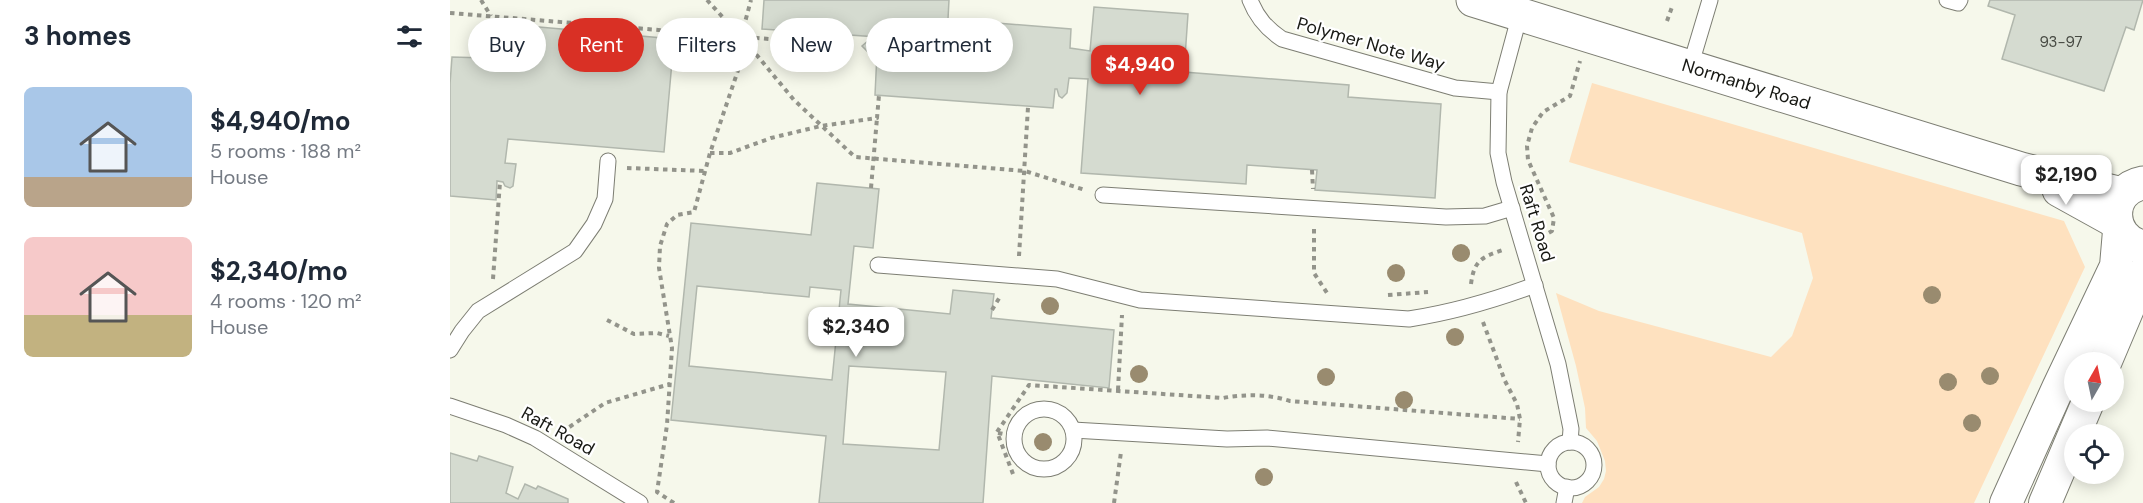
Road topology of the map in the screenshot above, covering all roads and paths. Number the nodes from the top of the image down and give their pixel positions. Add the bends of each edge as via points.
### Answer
1 (481, 0) edge
2 (707, 0) edge
3 (751, 0) edge
4 (1250, 0) edge
5 (1473, 0) edge
6 (1710, 0) edge
7 (1947, 0) edge
8 (1960, 0) edge
9 (1672, 7) dead end
10 (450, 13) edge
11 (1520, 15) junction
12 (492, 16) junction
13 (724, 18) edge
14 (746, 18) edge
15 (1666, 21) dead end
16 (656, 30) edge
17 (758, 57) edge
18 (1690, 67) junction
19 (737, 72) edge
20 (1499, 92) junction
21 (879, 95) dead end
22 (1028, 107) dead end
23 (877, 118) junction
24 (821, 126) junction
25 (710, 153) junction
26 (873, 160) junction
27 (608, 164) joint
28 (1312, 170) dead end
29 (705, 171) junction
30 (1025, 171) junction
31 (500, 182) dead end
32 (871, 189) dead end
33 (1103, 195) joint
34 (2130, 205) edge
35 (1512, 208) junction
36 (1314, 209) junction
37 (878, 265) dead end
38 (2143, 273) edge
39 (1011, 276) junction
40 (1536, 285) junction
41 (1436, 292) dead end
42 (1328, 294) dead end
43 (1377, 295) dead end
44 (502, 296) junction
45 (1124, 296) junction
46 (992, 310) dead end
47 (607, 320) dead end
48 (669, 336) junction
49 (450, 350) edge
50 (2110, 352) edge
51 (670, 384) junction
52 (1118, 390) junction
53 (450, 406) edge
54 (2084, 412) edge
55 (1520, 419) dead end
56 (553, 428) dead end
57 (1073, 430) junction
58 (997, 432) junction
59 (1124, 433) junction
60 (1014, 435) junction
61 (1570, 442) junction
62 (1548, 464) junction
63 (2021, 471) junction
64 (1013, 474) dead end
65 (1567, 487) junction
66 (2049, 494) edge
67 (640, 503) edge
68 (674, 503) edge
69 (1114, 503) edge
70 (1564, 503) edge
71 (2006, 503) edge

1 - 12 path
2 - 13 path
3 - 14 path
4 - 20 lane, Polymer Note Way via 1266,29 1282,39 1455,88
5 - 11 street, Normanby Road
6 - 18 lane
7 - 8 lane
9 - 15 path
10 - 12 path
11 - 18 street, Normanby Road
11 - 20 lane, Raft Road
12 - 16 path
17 - 24 path
18 - 34 street, Normanby Road
19 - 25 path
20 - 35 lane, Raft Road via 1498,153
21 - 23 path
22 - 30 path
23 - 24 path
23 - 26 path
24 - 25 path via 730,153
24 - 26 path via 855,157
25 - 29 path
26 - 30 path
26 - 32 path
27 - 29 path
27 - 44 lane via 605,199 594,224 574,251
28 - 36 path
29 - 48 path via 694,212 677,215 667,224 660,246 659,268
30 - 33 path
30 - 39 path via 1019,261
31 - 44 path via 493,281
33 - 36 lane
34 - 63 street via 2116,266
35 - 36 lane via 1485,216 1446,217
35 - 40 lane, Raft Road
36 - 42 path via 1314,273
37 - 39 lane
38 - 50 street
39 - 45 lane via 1057,279
39 - 46 path
40 - 45 lane via 1477,306 1409,319
40 - 61 lane, Raft Road via 1567,400
41 - 43 path
44 - 49 lane via 478,311
45 - 52 path
47 - 48 path via 634,334
48 - 51 path
51 - 56 path via 605,403 562,432
51 - 68 path via 657,492
52 - 55 path via 1280,398
52 - 58 path via 1029,385
53 - 67 lane, Raft Road via 535,438
54 - 66 street
57 - 59 lane
57 - 60 lane via 1062,415 1042,409 1024,417
57 - 60 lane via 1075,441 1067,460 1045,470 1025,463 1014,446
58 - 60 path
58 - 64 path
59 - 62 lane via 1267,438
59 - 69 path
61 - 62 lane via 1558,446
61 - 65 lane via 1590,452 1594,466 1588,481 1575,488
62 - 65 lane via 1551,476
63 - 66 street
63 - 71 street
65 - 70 lane

